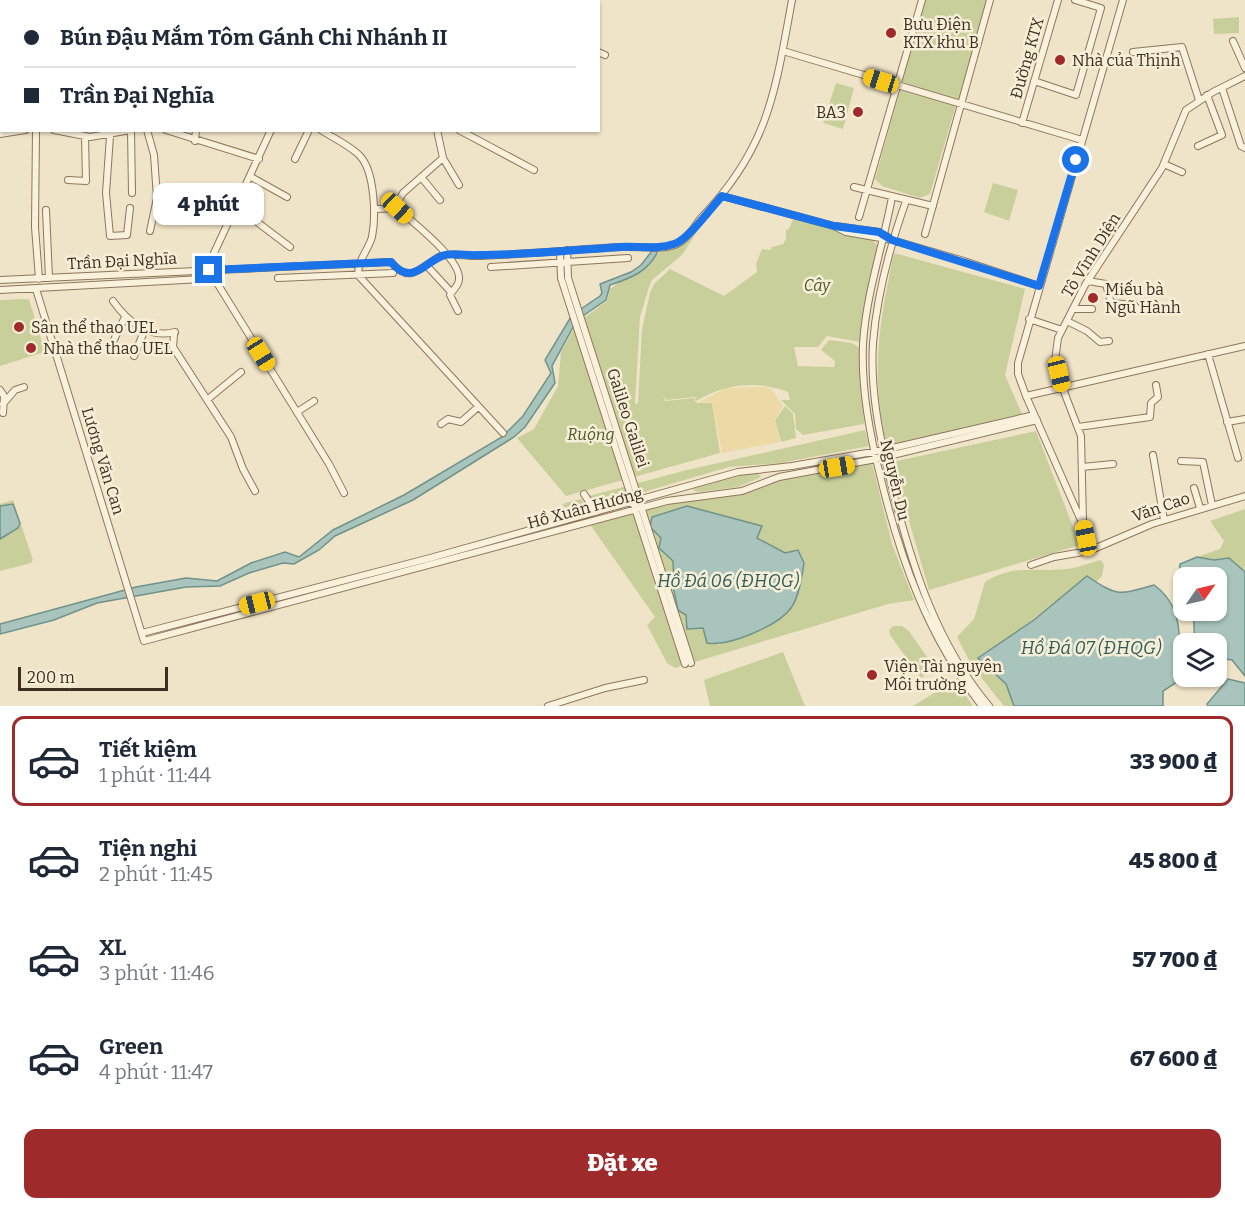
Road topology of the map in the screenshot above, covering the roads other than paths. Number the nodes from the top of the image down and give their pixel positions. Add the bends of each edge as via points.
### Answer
1 (792, 0) edge
2 (922, 0) edge
3 (990, 0) edge
4 (1058, 0) edge
5 (1075, 0) edge
6 (1121, 0) edge
7 (1233, 41) dead end
8 (783, 51) junction
9 (1133, 52) dead end
10 (1245, 68) edge
11 (1245, 76) edge
12 (1034, 81) junction
13 (1218, 81) dead end
14 (896, 86) junction
15 (1220, 89) junction
16 (1207, 95) junction
17 (1199, 100) junction
18 (961, 105) junction
19 (1022, 123) junction
20 (36, 132) edge
21 (71, 132) edge
22 (124, 132) edge
23 (131, 132) edge
24 (148, 132) edge
25 (171, 132) edge
26 (196, 132) edge
27 (270, 132) edge
28 (308, 132) edge
29 (324, 132) edge
30 (437, 132) edge
31 (463, 132) edge
32 (88, 134) edge
33 (110, 136) junction
34 (1082, 140) junction
35 (195, 141) junction
36 (1198, 146) dead end
37 (1245, 148) edge
38 (443, 158) junction
39 (259, 159) junction
40 (295, 159) dead end
41 (1164, 164) junction
42 (534, 170) dead end
43 (1182, 172) dead end
44 (251, 177) junction
45 (421, 177) junction
46 (68, 180) dead end
47 (459, 185) dead end
48 (854, 187) dead end
49 (866, 190) junction
50 (132, 193) dead end
51 (722, 196) junction
52 (287, 197) dead end
53 (892, 197) junction
54 (440, 200) dead end
55 (906, 201) junction
56 (933, 206) junction
57 (130, 207) dead end
58 (237, 207) junction
59 (394, 208) junction
60 (376, 209) junction
61 (46, 210) dead end
62 (859, 217) dead end
63 (150, 231) dead end
64 (925, 234) dead end
65 (884, 238) junction
66 (892, 240) junction
67 (290, 247) dead end
68 (563, 250) junction
69 (449, 256) junction
70 (628, 258) dead end
71 (564, 262) junction
72 (358, 263) junction
73 (428, 267) junction
74 (491, 267) dead end
75 (209, 270) junction
76 (393, 273) dead end
77 (357, 275) junction
78 (49, 278) junction
79 (73, 278) junction
80 (278, 278) dead end
81 (39, 279) junction
82 (0, 280) edge
83 (1088, 281) junction
84 (567, 285) junction
85 (1039, 286) junction
86 (72, 288) junction
87 (36, 289) junction
88 (0, 290) edge
89 (451, 292) junction
90 (113, 301) dead end
91 (1073, 309) junction
92 (1092, 309) dead end
93 (1155, 310) dead end
94 (458, 311) dead end
95 (125, 317) junction
96 (1029, 319) junction
97 (1067, 321) junction
98 (145, 329) junction
99 (1062, 330) junction
100 (1109, 341) dead end
101 (111, 346) dead end
102 (1245, 346) edge
103 (1208, 354) junction
104 (134, 356) dead end
105 (241, 372) dead end
106 (1156, 385) dead end
107 (24, 387) dead end
108 (1062, 387) junction
109 (0, 390) edge
110 (1026, 396) junction
111 (208, 399) junction
112 (314, 401) dead end
113 (3, 404) junction
114 (478, 407) junction
115 (297, 412) junction
116 (3, 413) dead end
117 (1035, 417) junction
118 (1245, 419) edge
119 (1227, 422) junction
120 (441, 424) dead end
121 (877, 424) junction
122 (868, 426) junction
123 (1078, 428) junction
124 (502, 433) dead end
125 (874, 452) junction
126 (884, 454) junction
127 (1153, 455) dead end
128 (1239, 458) dead end
129 (876, 459) junction
130 (1181, 461) dead end
131 (1113, 464) dead end
132 (1082, 467) junction
133 (764, 470) junction
134 (766, 482) junction
135 (685, 486) junction
136 (1194, 488) dead end
137 (255, 491) dead end
138 (344, 493) dead end
139 (584, 494) dead end
140 (1245, 495) edge
141 (687, 497) junction
142 (640, 499) junction
143 (633, 505) junction
144 (1212, 505) junction
145 (643, 507) junction
146 (1200, 508) junction
147 (596, 512) junction
148 (1164, 519) junction
149 (1083, 525) junction
150 (1089, 551) junction
151 (431, 561) junction
152 (1031, 566) dead end
153 (922, 600) junction
154 (142, 633) junction
155 (144, 641) joint
156 (644, 680) dead end
157 (548, 706) edge
158 (982, 706) edge
159 (989, 706) edge

1 - 8 street, Trần Đại Nghĩa
2 - 14 street
3 - 18 street
4 - 12 street, Đường KTX
5 - 12 street via 1101,8 1076,95
6 - 34 street
7 - 10 street
8 - 14 street
8 - 51 street, Trần Đại Nghĩa via 776,92 758,138
9 - 17 street via 1182,47
11 - 15 street, Tô Vĩnh Diện
12 - 19 street, Đường KTX
13 - 15 street
14 - 18 street
14 - 49 street
15 - 16 street, Tô Vĩnh Diện
15 - 37 street
16 - 17 street, Tô Vĩnh Diện
16 - 36 street via 1222,135
17 - 41 street, Tô Vĩnh Diện via 1186,110
18 - 19 street
18 - 56 street
19 - 34 street
20 - 81 street
21 - 32 street
22 - 33 street
23 - 50 street
24 - 63 street via 154,155 157,198
25 - 35 street
26 - 35 street
27 - 39 street
28 - 40 street
29 - 60 street via 361,156
30 - 38 street
31 - 42 street
32 - 33 street
32 - 46 street via 86,181
33 - 57 street via 106,193 110,236 127,235
34 - 85 street
35 - 39 street
38 - 45 street
38 - 47 street
39 - 44 street
41 - 43 street
41 - 83 street, Tô Vĩnh Diện
44 - 52 street
44 - 58 street
45 - 54 street
45 - 59 street via 396,201
48 - 49 street
49 - 53 street
49 - 62 street
51 - 65 street
51 - 68 street, Trần Đại Nghĩa via 677,244 659,248
53 - 55 street
53 - 65 street, Nguyễn Du
55 - 56 street
55 - 66 street
56 - 64 street
58 - 67 street
58 - 75 street
59 - 60 street
59 - 69 street
60 - 72 street via 371,239
61 - 78 street
65 - 66 street
65 - 122 street, Nguyễn Du via 863,344
66 - 85 street
66 - 121 street, Nguyễn Du via 873,344
68 - 69 street, Trần Đại Nghĩa
68 - 71 street, Galileo Galilei
69 - 73 street, Trần Đại Nghĩa via 442,255
69 - 89 street via 459,277
70 - 71 street
71 - 74 street
71 - 84 street, Galileo Galilei
72 - 73 street, Trần Đại Nghĩa via 391,262 404,272 414,273
72 - 75 street, Trần Đại Nghĩa
72 - 77 street
73 - 89 street
75 - 79 street, Trần Đại Nghĩa
75 - 86 street, Trần Đại Nghĩa via 202,279
75 - 115 street
76 - 77 street
77 - 80 street
77 - 114 street
78 - 79 street, Trần Đại Nghĩa
78 - 81 street, Trần Đại Nghĩa
79 - 86 street
81 - 82 street, Trần Đại Nghĩa
83 - 91 street, Tô Vĩnh Diện
83 - 93 street via 1106,284 1111,303 1134,305 1139,311
84 - 142 street, Galileo Galilei via 582,319
84 - 143 street, Galileo Galilei via 572,313
85 - 96 street
86 - 87 street, Trần Đại Nghĩa
87 - 88 street, Trần Đại Nghĩa
87 - 154 street, Lương Văn Can
89 - 94 street
90 - 95 street
91 - 92 street
91 - 97 street, Tô Vĩnh Diện
95 - 98 street
95 - 101 street
96 - 99 street
96 - 110 street via 1018,363
97 - 99 street, Tô Vĩnh Diện
97 - 100 street via 1100,342
98 - 104 street
98 - 111 street via 174,334 173,347
99 - 108 street, Tô Vĩnh Diện via 1055,353
102 - 103 street
103 - 108 street
103 - 119 street
105 - 111 street
106 - 123 street via 1158,397 1151,403 1150,417
107 - 113 street via 15,390
108 - 110 street
108 - 123 street, Tô Vĩnh Diện
109 - 113 street
110 - 117 street
111 - 137 street
112 - 115 street
113 - 116 street
114 - 120 street via 461,422 448,419
114 - 124 street
115 - 138 street
117 - 126 street, Hồ Xuân Hương
117 - 149 street
118 - 119 street
119 - 128 street
121 - 122 street
121 - 126 street, Nguyễn Du
122 - 125 street, Nguyễn Du
123 - 132 street, Tô Vĩnh Diện via 1083,447
125 - 126 street, Hồ Xuân Hương
125 - 129 street, Nguyễn Du
125 - 133 street, Hồ Xuân Hương
126 - 129 street, Hồ Xuân Hương
126 - 153 street, Nguyễn Du
127 - 148 street
129 - 134 street, Hồ Xuân Hương
129 - 153 street, Nguyễn Du via 893,533
130 - 144 street via 1203,462
131 - 132 street
132 - 149 street, Tô Vĩnh Diện
133 - 134 street
133 - 135 street, Hồ Xuân Hương via 738,472
134 - 141 street, Hồ Xuân Hương via 742,491
135 - 141 street
135 - 142 street, Hồ Xuân Hương
136 - 146 street
139 - 147 street
140 - 144 street, Văn Cao
141 - 145 street, Hồ Xuân Hương
142 - 143 street, Hồ Xuân Hương
142 - 145 street, Galileo Galilei
143 - 145 street, Hồ Xuân Hương
143 - 145 street, Galileo Galilei via 688,663
143 - 147 street, Hồ Xuân Hương
143 - 151 street, Hồ Xuân Hương
144 - 146 street, Văn Cao
146 - 148 street, Văn Cao
147 - 151 street, Hồ Xuân Hương
148 - 150 street, Văn Cao
149 - 150 street
150 - 152 street, Văn Cao
151 - 154 street, Hồ Xuân Hương
151 - 155 street, Hồ Xuân Hương
153 - 158 street, Nguyễn Du via 961,680
153 - 159 street, Nguyễn Du
154 - 155 street, Lương Văn Can
156 - 157 street

